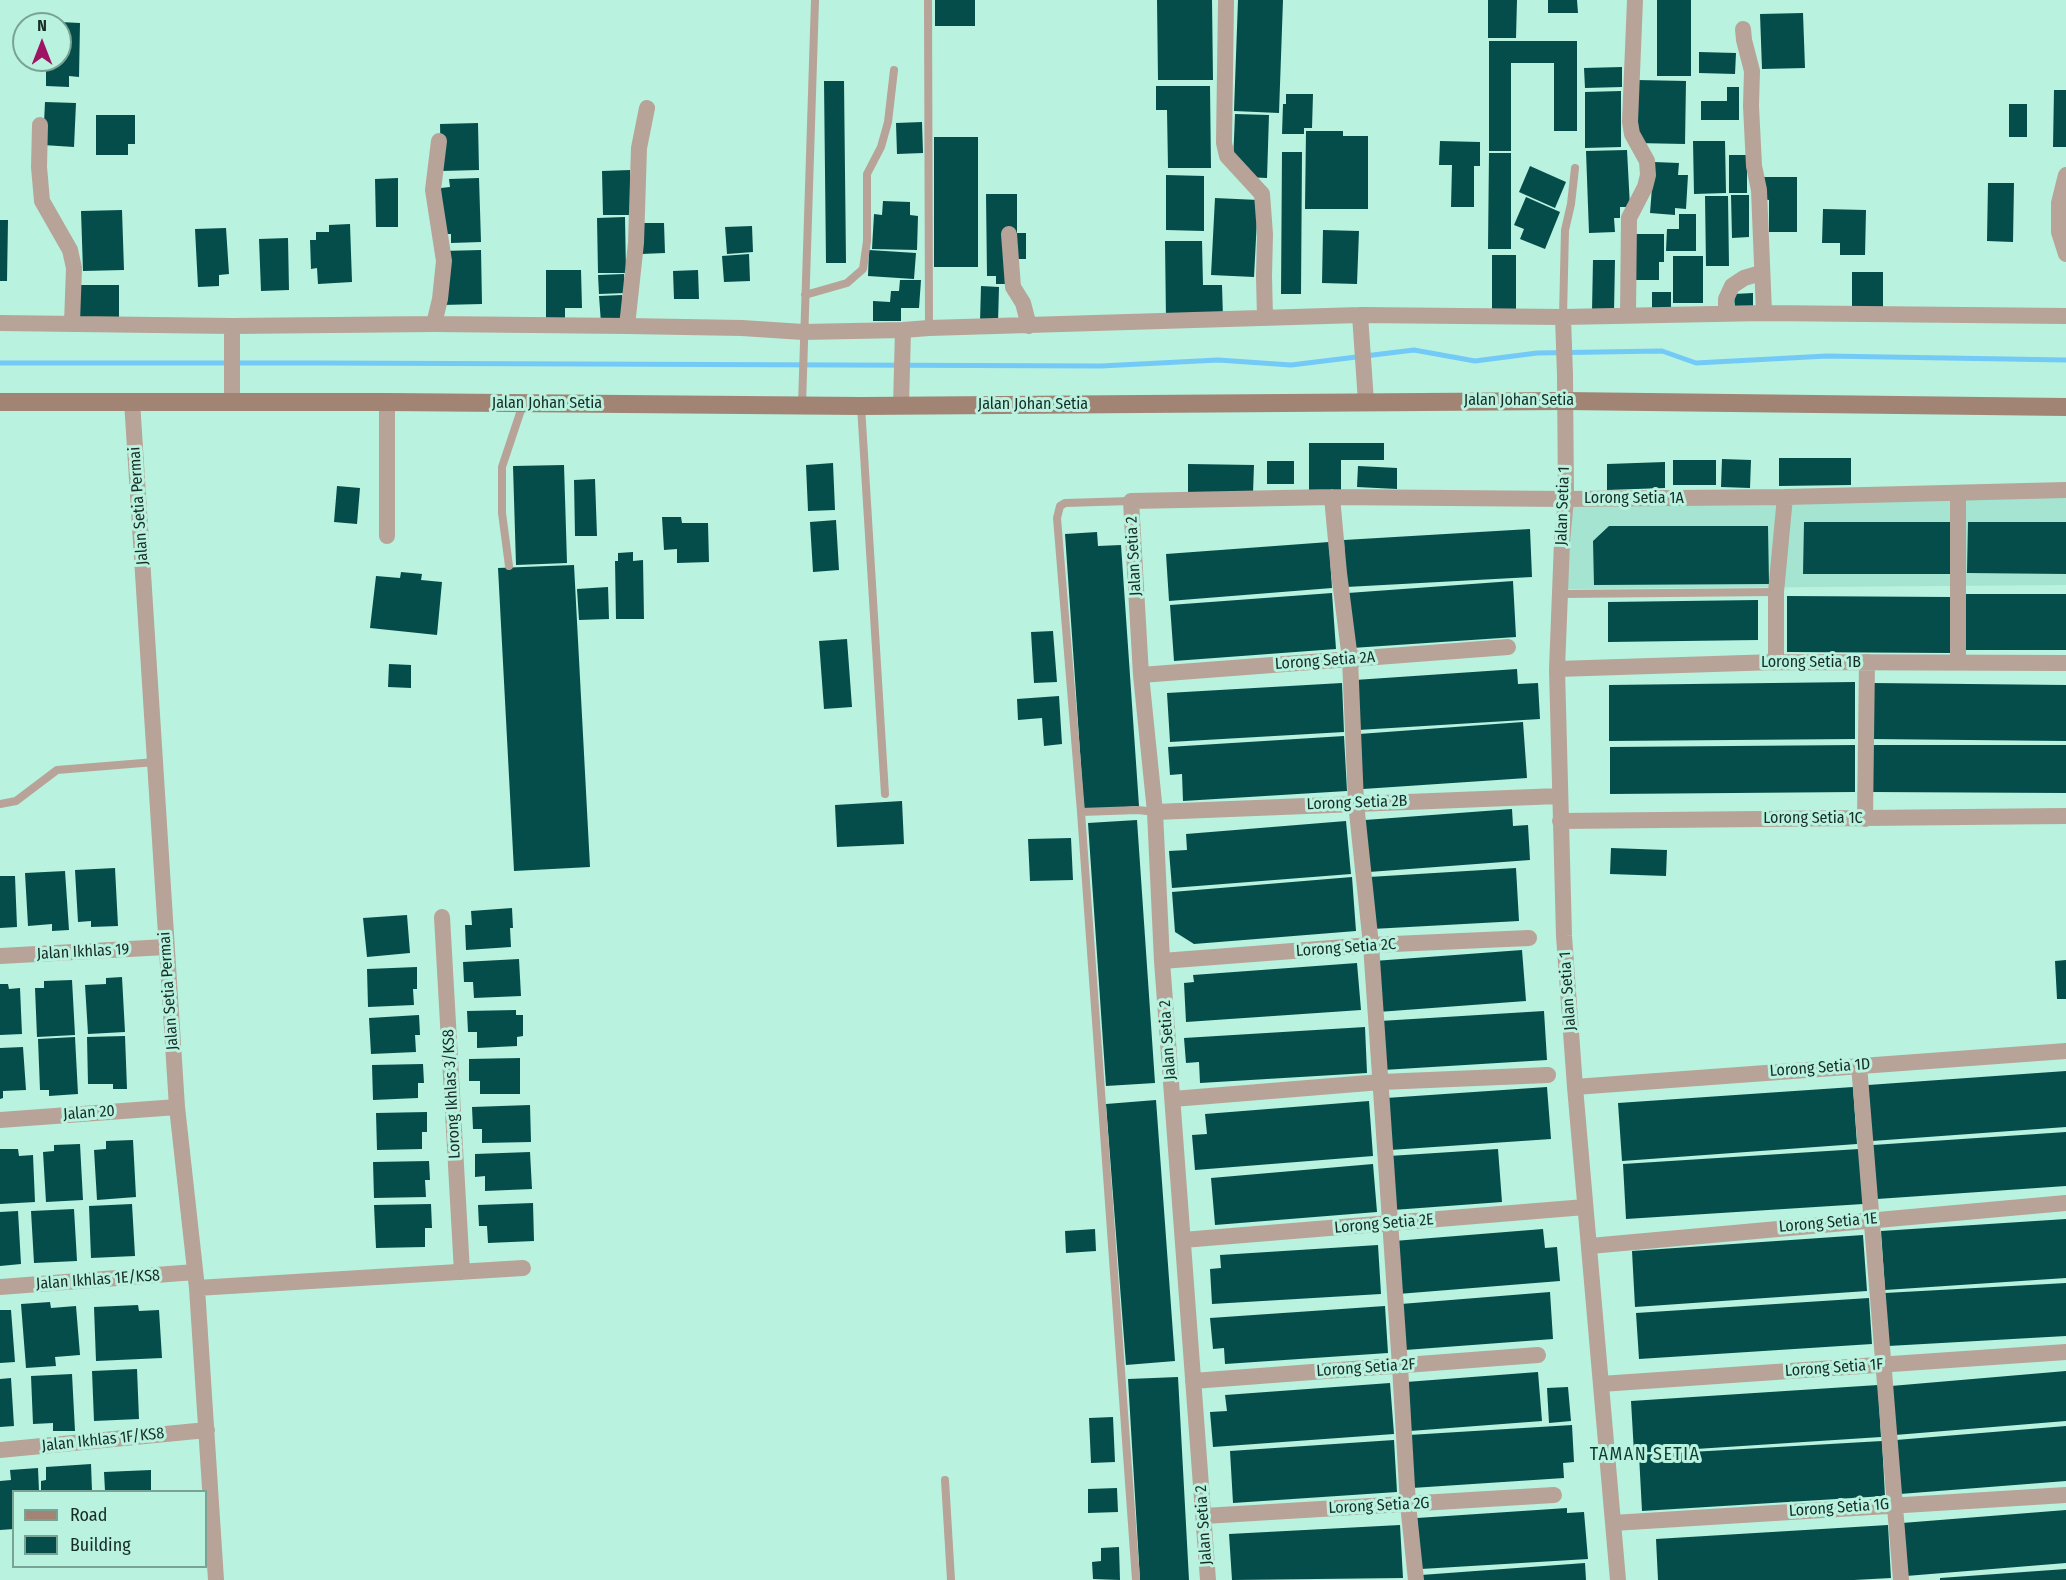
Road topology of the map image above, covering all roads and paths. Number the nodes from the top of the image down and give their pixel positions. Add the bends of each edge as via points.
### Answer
1 (815, 0) edge
2 (928, 0) edge
3 (1635, 0) edge
4 (1226, 2) dead end
5 (1743, 28) dead end
6 (894, 70) dead end
7 (647, 108) dead end
8 (40, 125) dead end
9 (439, 141) dead end
10 (1575, 168) dead end
11 (2066, 175) edge
12 (1009, 234) dead end
13 (2066, 254) edge
14 (1761, 273) junction
15 (805, 295) junction
16 (1726, 313) junction
17 (1764, 313) junction
18 (1628, 315) junction
19 (2066, 316) edge
20 (1265, 318) junction
21 (1360, 321) junction
22 (1564, 322) junction
23 (0, 323) edge
24 (72, 323) junction
25 (434, 324) junction
26 (627, 326) junction
27 (1029, 326) junction
28 (929, 328) junction
29 (232, 330) junction
30 (803, 332) junction
31 (903, 337) junction
32 (132, 401) junction
33 (232, 401) junction
34 (1564, 401) junction
35 (0, 402) edge
36 (387, 402) junction
37 (1366, 402) junction
38 (524, 404) junction
39 (802, 405) junction
40 (861, 406) junction
41 (901, 406) junction
42 (2066, 407) edge
43 (2066, 490) edge
44 (1958, 493) junction
45 (1332, 497) junction
46 (1785, 498) junction
47 (1566, 499) junction
48 (1131, 501) junction
49 (387, 536) dead end
50 (509, 566) dead end
51 (1776, 592) junction
52 (1560, 594) junction
53 (1508, 647) dead end
54 (1350, 659) junction
55 (1776, 662) junction
56 (1867, 662) junction
57 (1958, 662) junction
58 (2066, 663) edge
59 (1557, 669) junction
60 (1141, 675) junction
61 (155, 762) junction
62 (885, 794) dead end
63 (1559, 796) junction
64 (1356, 803) junction
65 (0, 804) edge
66 (1082, 812) junction
67 (1155, 812) junction
68 (2066, 816) edge
69 (1865, 819) junction
70 (1560, 821) junction
71 (442, 917) dead end
72 (1529, 938) dead end
73 (1371, 945) junction
74 (166, 947) junction
75 (0, 956) edge
76 (1162, 961) junction
77 (2066, 1051) edge
78 (1859, 1065) junction
79 (1548, 1075) dead end
80 (1381, 1082) junction
81 (1575, 1087) junction
82 (1173, 1099) junction
83 (177, 1107) junction
84 (0, 1120) edge
85 (2066, 1203) edge
86 (1585, 1207) junction
87 (1871, 1219) junction
88 (1389, 1224) junction
89 (1183, 1240) junction
90 (1590, 1246) junction
91 (523, 1268) dead end
92 (462, 1272) junction
93 (196, 1280) junction
94 (0, 1287) edge
95 (2066, 1353) edge
96 (1538, 1355) dead end
97 (1884, 1365) junction
98 (1400, 1366) junction
99 (1193, 1381) junction
100 (1601, 1384) junction
101 (207, 1430) junction
102 (0, 1450) edge
103 (945, 1480) dead end
104 (1554, 1495) dead end
105 (2066, 1495) edge
106 (1408, 1504) junction
107 (1895, 1504) junction
108 (1204, 1516) junction
109 (1613, 1523) junction
110 (216, 1580) edge
111 (951, 1580) edge
112 (1136, 1580) edge
113 (1208, 1580) edge
114 (1416, 1580) edge
115 (1618, 1580) edge
116 (1901, 1580) edge

1 - 15 lane
2 - 28 lane
3 - 18 street via 1630,122 1632,134 1647,160 1648,175 1629,218
4 - 20 street via 1224,143 1227,156 1262,194
5 - 14 street via 1752,71 1750,106 1759,190
6 - 15 lane via 886,130 867,174 867,242 862,269 847,283
7 - 26 street via 639,148 636,243
8 - 24 street via 42,201 70,250 74,268
9 - 25 street via 433,190 444,261
10 - 22 lane via 1565,230
11 - 13 street via 2059,203 2059,232
12 - 27 street via 1013,287 1023,303
14 - 16 street via 1732,286 1726,299
14 - 17 street
15 - 30 lane
16 - 17 street
16 - 18 street
17 - 19 street
18 - 22 street
20 - 21 street
20 - 27 street
21 - 22 street
21 - 37 street
22 - 34 street, Jalan Setia 1
23 - 24 street
24 - 29 street
25 - 26 street
25 - 29 street
26 - 30 street
27 - 28 street
28 - 31 street
29 - 33 street
30 - 31 street
30 - 39 lane
31 - 41 street
32 - 33 main road, Jalan Johan Setia
32 - 35 main road, Jalan Johan Setia
32 - 61 street, Jalan Setia Permai
33 - 36 main road, Jalan Johan Setia
34 - 37 main road, Jalan Johan Setia
34 - 42 main road, Jalan Johan Setia
34 - 47 street, Jalan Setia 1
36 - 38 main road, Jalan Johan Setia
36 - 49 street
37 - 41 main road, Jalan Johan Setia
38 - 39 main road, Jalan Johan Setia
38 - 50 lane via 502,467 502,513
39 - 40 main road, Jalan Johan Setia
40 - 41 main road, Jalan Johan Setia
40 - 62 lane
43 - 44 street, Lorong Setia 1A
44 - 46 street, Lorong Setia 1A
44 - 57 street
45 - 47 street, Lorong Setia 1A
45 - 48 street, Lorong Setia 1A
45 - 54 street
46 - 47 street, Lorong Setia 1A
46 - 51 street
47 - 52 street, Jalan Setia 1
48 - 60 street, Jalan Setia 2
48 - 66 lane via 1077,501 1065,503 1058,511
51 - 52 lane
51 - 55 street
52 - 59 street, Jalan Setia 1
53 - 54 street, Lorong Setia 2A
54 - 60 street, Lorong Setia 2A
54 - 64 street
55 - 56 street, Lorong Setia 1B
55 - 59 street, Lorong Setia 1B
56 - 57 street, Lorong Setia 1B
56 - 69 street
57 - 58 street, Lorong Setia 1B
59 - 63 street, Jalan Setia 1
60 - 67 street, Jalan Setia 2
61 - 65 lane via 57,770 16,801
61 - 74 street, Jalan Setia Permai
63 - 64 street, Lorong Setia 2B
63 - 70 street, Jalan Setia 1
64 - 67 street, Lorong Setia 2B
64 - 73 street
66 - 67 lane
66 - 112 lane
67 - 76 street, Jalan Setia 2
68 - 69 street, Lorong Setia 1C
69 - 70 street, Lorong Setia 1C
70 - 81 street, Jalan Setia 1
71 - 92 street, Lorong Ikhlas 3/KS8
72 - 73 street, Lorong Setia 2C
73 - 76 street, Lorong Setia 2C
73 - 80 street
74 - 75 street, Jalan Ikhlas 19
74 - 83 street, Jalan Setia Permai
76 - 82 street, Jalan Setia 2
77 - 78 street, Lorong Setia 1D
78 - 81 street, Lorong Setia 1D
78 - 87 street
79 - 80 street
80 - 82 street
80 - 88 street
81 - 86 street, Jalan Setia 1
82 - 89 street, Jalan Setia 2
83 - 84 street, Jalan 20
83 - 93 street, Jalan Setia Permai
85 - 87 street, Lorong Setia 1E
86 - 88 street, Lorong Setia 2E
86 - 90 street, Jalan Setia 1
87 - 90 street, Lorong Setia 1E
87 - 97 street
88 - 89 street, Lorong Setia 2E
88 - 98 street
89 - 99 street, Jalan Setia 2
90 - 100 street, Jalan Setia 1
91 - 92 street, Jalan Ikhlas 1E/KS8
92 - 93 street, Jalan Ikhlas 1E/KS8
93 - 94 street, Jalan Ikhlas 1E/KS8
93 - 101 street, Jalan Setia Permai
95 - 97 street, Lorong Setia 1F
96 - 98 street, Lorong Setia 2F
97 - 100 street, Lorong Setia 1F
97 - 107 street
98 - 99 street, Lorong Setia 2F
98 - 106 street
99 - 108 street, Jalan Setia 2
100 - 109 street, Jalan Setia 1
101 - 102 street, Jalan Ikhlas 1F/KS8
101 - 110 street, Jalan Setia Permai
103 - 111 lane
104 - 106 street, Lorong Setia 2G
105 - 107 street, Lorong Setia 1G
106 - 108 street, Lorong Setia 2G
106 - 114 street
107 - 109 street, Lorong Setia 1G
107 - 116 street
108 - 113 street, Jalan Setia 2
109 - 115 street, Jalan Setia 1

